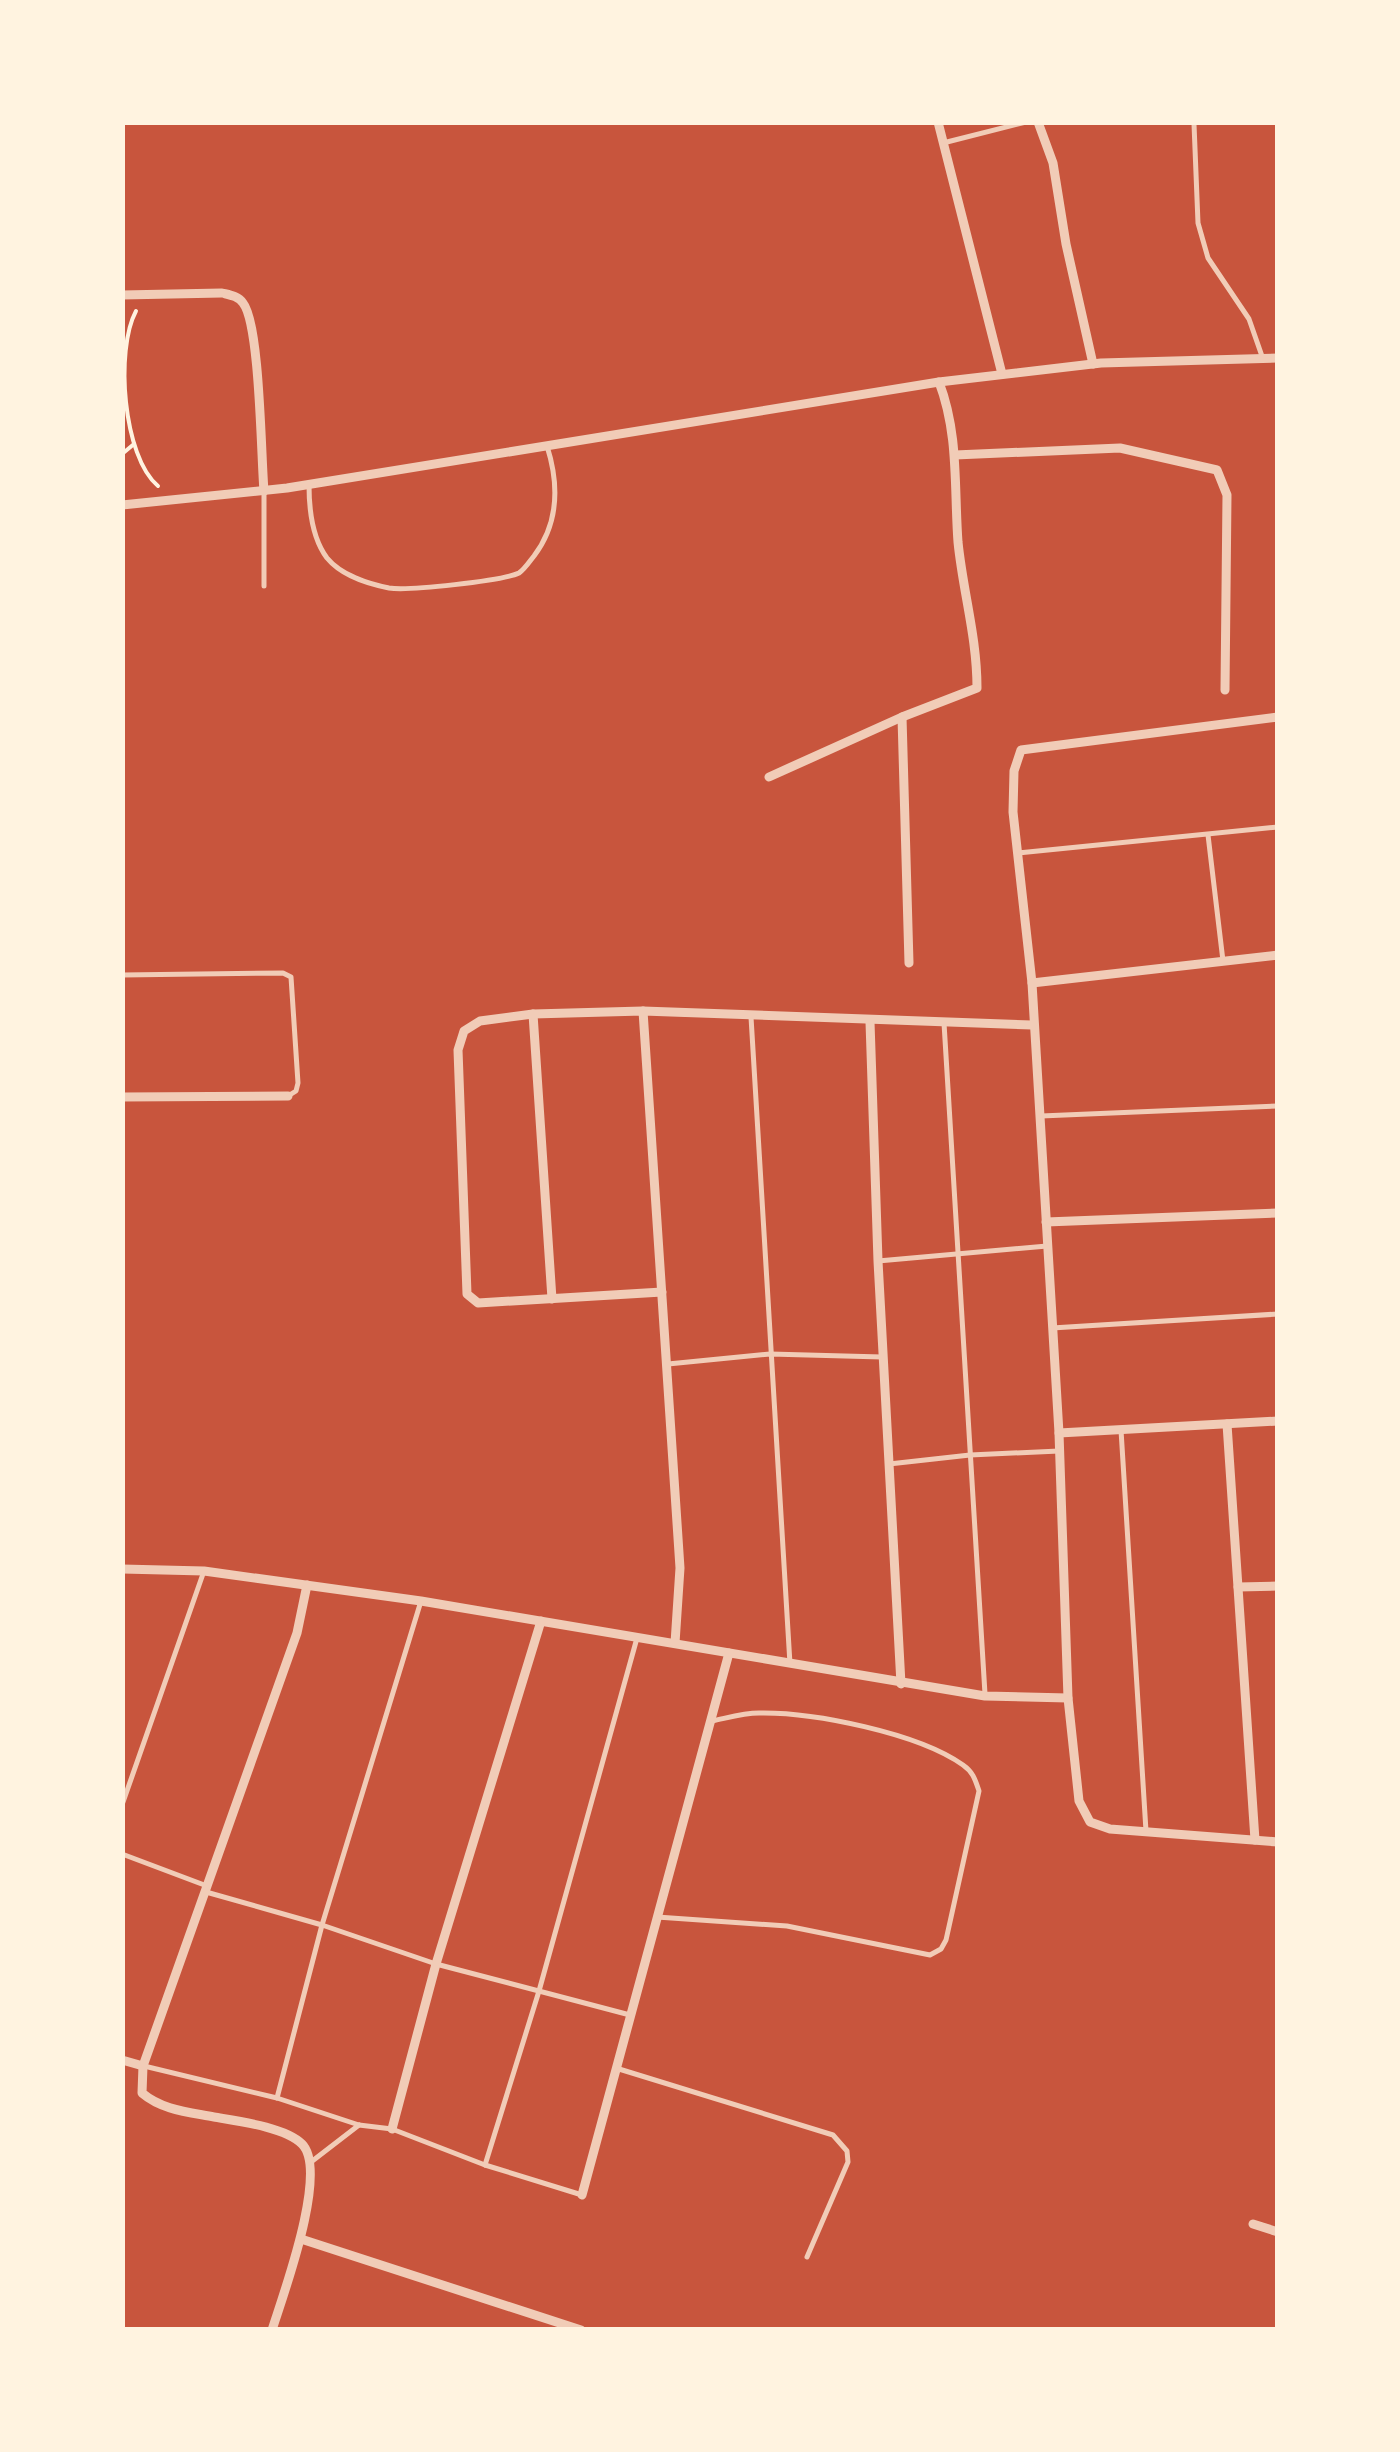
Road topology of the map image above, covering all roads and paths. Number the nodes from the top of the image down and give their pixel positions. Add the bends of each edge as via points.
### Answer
1 (938, 122) edge
2 (1026, 122) edge
3 (1038, 122) edge
4 (1194, 124) edge
5 (943, 143) junction
6 (146, 294) junction
7 (122, 295) edge
8 (1278, 358) edge
9 (1263, 359) junction
10 (1093, 364) junction
11 (1002, 374) junction
12 (939, 382) junction
13 (134, 444) junction
14 (548, 446) junction
15 (122, 454) edge
16 (955, 456) junction
17 (309, 484) junction
18 (264, 491) junction
19 (174, 500) junction
20 (122, 505) edge
21 (264, 586) dead end
22 (1225, 690) dead end
23 (902, 717) junction
24 (1278, 717) edge
25 (770, 776) dead end
26 (1278, 827) edge
27 (1208, 835) junction
28 (1018, 852) junction
29 (1278, 955) edge
30 (1223, 962) junction
31 (908, 963) dead end
32 (122, 976) edge
33 (1032, 983) junction
34 (642, 1011) junction
35 (533, 1014) junction
36 (751, 1014) junction
37 (870, 1022) junction
38 (944, 1024) junction
39 (1032, 1025) junction
40 (122, 1096) edge
41 (288, 1096) joint
42 (1278, 1106) edge
43 (1038, 1116) junction
44 (1278, 1213) edge
45 (1046, 1222) junction
46 (1047, 1246) junction
47 (958, 1252) junction
48 (878, 1260) junction
49 (662, 1292) junction
50 (552, 1299) junction
51 (1278, 1314) edge
52 (1052, 1328) junction
53 (770, 1354) junction
54 (884, 1358) junction
55 (665, 1364) junction
56 (1278, 1421) edge
57 (1227, 1424) junction
58 (1121, 1430) junction
59 (1059, 1434) junction
60 (1059, 1452) junction
61 (970, 1455) junction
62 (889, 1464) junction
63 (122, 1569) edge
64 (204, 1571) junction
65 (307, 1585) junction
66 (1278, 1586) edge
67 (1238, 1587) junction
68 (422, 1601) junction
69 (541, 1621) junction
70 (637, 1638) junction
71 (675, 1643) junction
72 (729, 1653) junction
73 (790, 1664) junction
74 (902, 1684) junction
75 (985, 1696) junction
76 (1068, 1698) junction
77 (712, 1721) junction
78 (122, 1805) edge
79 (1146, 1832) junction
80 (1255, 1840) junction
81 (1278, 1842) edge
82 (122, 1854) edge
83 (206, 1889) junction
84 (657, 1917) junction
85 (322, 1925) junction
86 (436, 1964) junction
87 (540, 1990) junction
88 (630, 2015) junction
89 (122, 2060) edge
90 (144, 2066) junction
91 (616, 2068) junction
92 (276, 2098) junction
93 (359, 2124) junction
94 (392, 2129) junction
95 (311, 2162) junction
96 (485, 2165) junction
97 (582, 2195) joint
98 (1253, 2224) dead end
99 (1278, 2232) edge
100 (300, 2239) junction
101 (807, 2258) dead end
102 (561, 2327) edge
103 (272, 2330) edge
104 (580, 2330) edge

1 - 5 street
2 - 5 lane
3 - 10 street via 1053,162
4 - 9 lane via 1198,223 1208,258 1249,320
5 - 11 street
6 - 7 street
6 - 13 path via 133,316 123,361
6 - 18 street via 222,293 244,304 253,338
8 - 9 street
9 - 10 street
10 - 11 street
11 - 12 street
12 - 14 street
12 - 16 street
13 - 15 path
13 - 19 path via 148,478
14 - 17 street
14 - 17 lane via 556,487 552,524 536,553 520,572 471,582 391,588 347,575 314,534
16 - 22 street via 1120,448 1218,470 1227,495
16 - 23 street via 958,545 977,647 977,688
17 - 18 street
18 - 19 street
18 - 21 lane
19 - 20 street
23 - 25 street
23 - 31 street
24 - 28 street via 1021,750 1013,798
26 - 27 lane
27 - 28 lane
27 - 30 lane
28 - 33 street
29 - 30 street
30 - 33 street
32 - 41 lane via 291,977 298,1083
33 - 39 street
34 - 35 street
34 - 36 street
34 - 49 street
35 - 50 street
35 - 50 street via 480,1021 464,1031 458,1050 467,1294 478,1303
36 - 37 street
36 - 53 lane
37 - 38 street
37 - 48 street
38 - 39 street
38 - 47 lane
39 - 43 street
40 - 41 street
42 - 43 lane
43 - 45 street
44 - 45 street
45 - 46 street
46 - 47 lane
46 - 52 street
47 - 48 lane
47 - 61 lane
48 - 54 street
49 - 50 street
49 - 55 street
51 - 52 lane
52 - 59 street
53 - 54 lane
53 - 55 lane
53 - 73 lane
54 - 62 street
55 - 71 street via 680,1568
56 - 57 street
57 - 58 street
57 - 67 street
58 - 59 street
58 - 79 lane
59 - 60 street
60 - 61 lane
60 - 76 street
61 - 62 lane
61 - 75 lane
62 - 74 street
63 - 64 street
64 - 65 street
64 - 78 lane
65 - 68 street
65 - 83 street via 297,1633
66 - 67 street
67 - 80 street
68 - 69 street
68 - 85 lane
69 - 70 street
69 - 86 street
70 - 71 street
70 - 87 lane
71 - 72 street
72 - 73 street
72 - 77 street
73 - 74 street
74 - 75 street
75 - 76 street
76 - 79 street via 1079,1801 1090,1822
77 - 84 street
77 - 84 lane via 755,1713 819,1716 918,1744 974,1774 979,1790 946,1940 930,1955 787,1926
79 - 80 street
80 - 81 street
82 - 83 lane
83 - 85 lane
83 - 90 street
84 - 88 street
85 - 86 lane
85 - 92 lane
86 - 87 lane
86 - 94 street
87 - 88 lane
87 - 96 lane
88 - 91 street
89 - 90 street
90 - 92 lane
90 - 95 street via 142,2093 156,2105 284,2134 302,2144
91 - 97 street
91 - 101 lane via 842,2143 848,2162
92 - 93 lane
93 - 94 lane
93 - 95 lane
94 - 96 lane
95 - 100 street
96 - 97 lane
98 - 99 street
100 - 102 street
100 - 103 street
102 - 104 street

